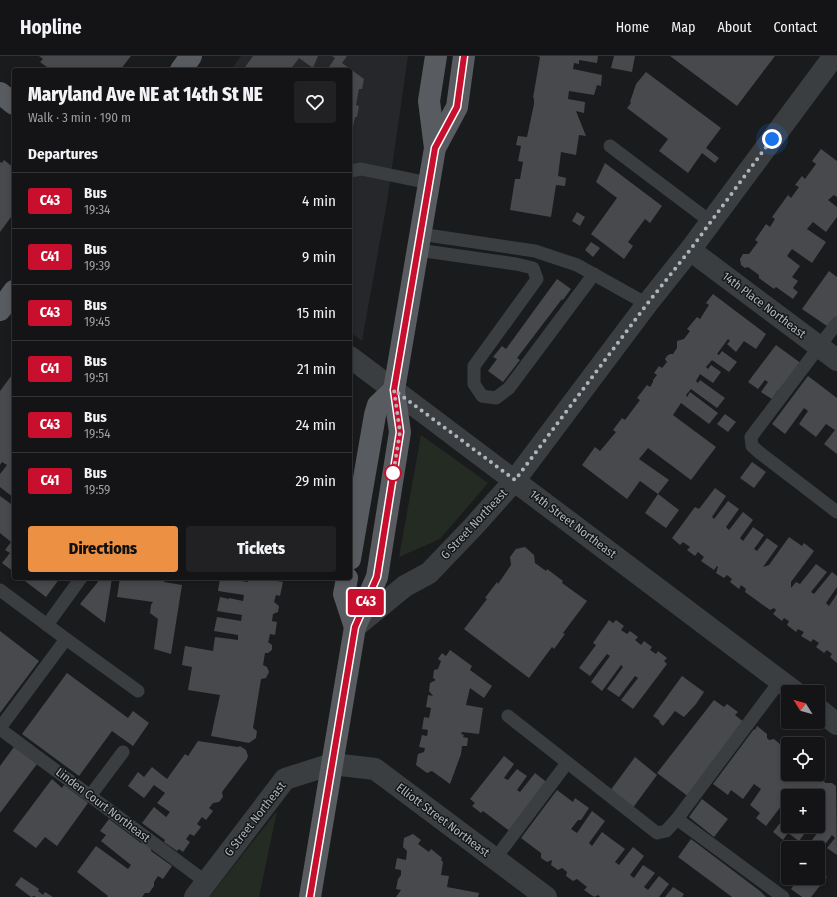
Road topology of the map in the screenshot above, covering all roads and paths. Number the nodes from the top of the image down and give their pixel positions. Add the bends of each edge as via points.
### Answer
1 (436, 56) edge
2 (464, 56) edge
3 (834, 56) edge
4 (429, 101) junction
5 (457, 107) junction
6 (610, 146) dead end
7 (435, 148) junction
8 (352, 170) edge
9 (429, 183) junction
10 (711, 222) junction
11 (419, 242) junction
12 (690, 250) junction
13 (594, 274) junction
14 (12, 294) edge
15 (647, 304) junction
16 (0, 310) edge
17 (837, 323) edge
18 (820, 347) junction
19 (352, 358) edge
20 (837, 360) edge
21 (394, 390) junction
22 (515, 480) junction
23 (837, 512) edge
24 (352, 547) edge
25 (80, 580) edge
26 (347, 580) edge
27 (0, 590) edge
28 (47, 625) junction
29 (355, 627) junction
30 (66, 639) junction
31 (786, 685) edge
32 (138, 691) dead end
33 (781, 693) edge
34 (825, 715) edge
35 (508, 716) dead end
36 (837, 724) edge
37 (0, 729) edge
38 (123, 752) dead end
39 (567, 763) junction
40 (332, 764) junction
41 (90, 796) junction
42 (676, 819) junction
43 (495, 859) junction
44 (201, 889) edge
45 (310, 897) edge
46 (546, 897) edge
47 (783, 897) edge

1 - 4 main road
2 - 5 main road
3 - 10 street, G Street Northeast
4 - 5 main road
4 - 7 main road
5 - 7 main road
6 - 10 lane
7 - 9 main road
8 - 9 lane via 361,169
9 - 11 main road
10 - 12 street, G Street Northeast
11 - 13 lane via 536,251
11 - 13 lane via 533,268 537,279 474,366 474,384 482,396 496,398 509,388
11 - 21 main road
12 - 15 street, G Street Northeast
12 - 18 street, 14th Place Northeast
13 - 15 lane
14 - 16 main road
15 - 22 street, G Street Northeast
17 - 18 lane
18 - 20 street, 14th Place Northeast
18 - 23 lane via 751,437 752,446 760,453
19 - 21 street, 14th Street Northeast
21 - 22 street, 14th Street Northeast
21 - 24 main road via 378,405 375,415
21 - 29 main road via 400,432 377,577
22 - 29 street, G Street Northeast via 429,573 405,586
22 - 31 street, 14th Street Northeast
25 - 28 lane
26 - 29 main road via 344,594
27 - 28 lane
28 - 30 lane
29 - 40 main road
30 - 32 lane
30 - 37 lane
33 - 42 lane
34 - 36 street
35 - 39 lane
37 - 41 lane, Linden Court Northeast
38 - 41 lane
39 - 42 lane via 657,833 666,831
39 - 43 lane
40 - 43 street, Elliott Street Northeast via 375,769
40 - 44 street, G Street Northeast via 285,779
40 - 45 main road
41 - 44 lane, Linden Court Northeast
42 - 47 lane
43 - 46 street, Elliott Street Northeast

